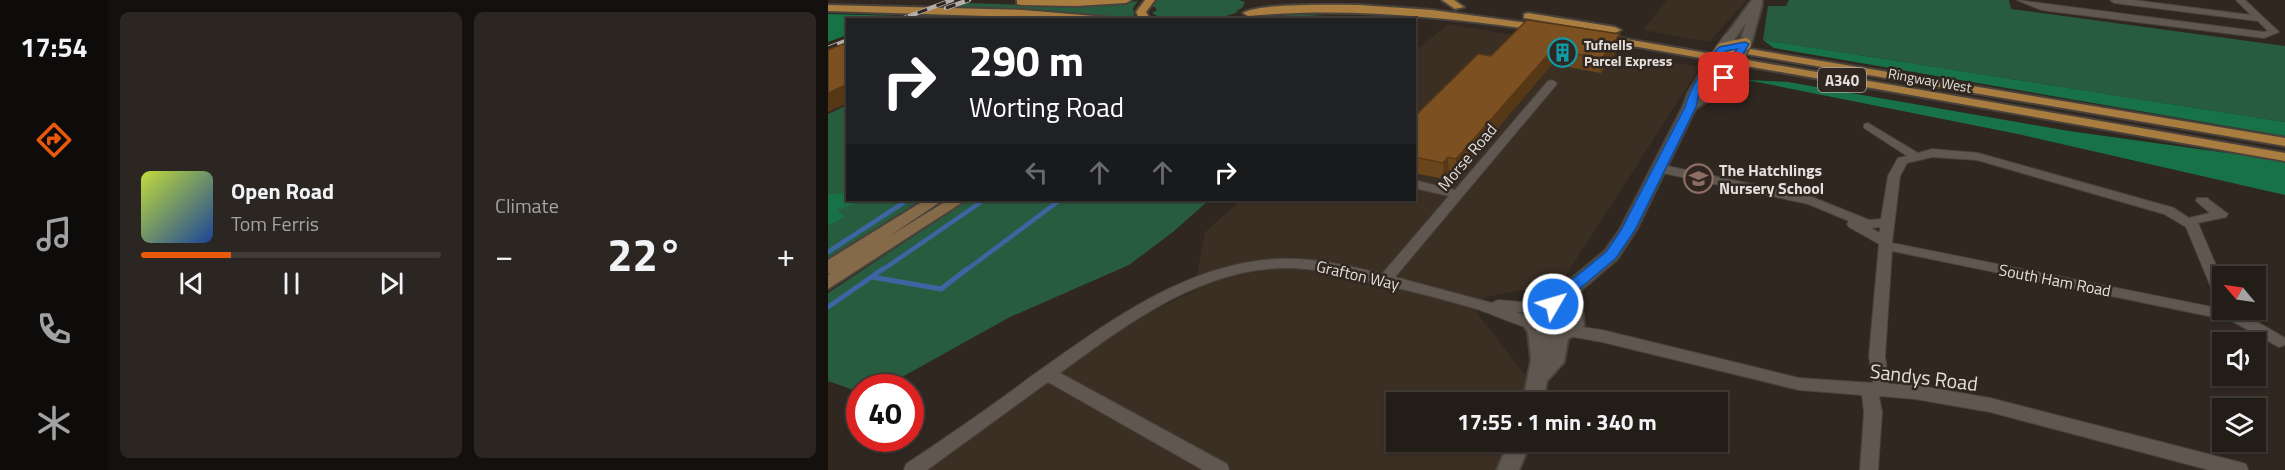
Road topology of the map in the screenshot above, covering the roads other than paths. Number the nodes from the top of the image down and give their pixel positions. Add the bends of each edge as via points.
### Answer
1 (954, 0) edge
2 (1126, 0) edge
3 (1150, 0) edge
4 (1257, 0) edge
5 (1332, 0) edge
6 (1412, 0) edge
7 (1447, 0) edge
8 (2021, 0) edge
9 (2114, 0) edge
10 (2240, 0) edge
11 (1757, 1) edge
12 (1383, 2) junction
13 (1459, 7) junction
14 (828, 9) edge
15 (1085, 18) edge
16 (1144, 18) edge
17 (2260, 19) junction
18 (1726, 44) junction
19 (1745, 44) junction
20 (1709, 69) junction
21 (1727, 75) junction
22 (1552, 83) dead end
23 (1690, 107) junction
24 (1866, 124) dead end
25 (2191, 127) junction
26 (2194, 142) junction
27 (2285, 142) edge
28 (1914, 156) junction
29 (2285, 157) edge
30 (1658, 168) junction
31 (1416, 184) edge
32 (1457, 194) junction
33 (933, 201) edge
34 (956, 201) edge
35 (2202, 201) dead end
36 (1833, 210) junction
37 (2187, 222) junction
38 (1887, 224) junction
39 (1887, 244) junction
40 (828, 268) edge
41 (1598, 268) junction
42 (2212, 273) edge
43 (1385, 280) junction
44 (828, 284) edge
45 (2212, 312) edge
46 (1540, 317) junction
47 (2242, 320) edge
48 (1569, 324) junction
49 (2279, 341) dead end
50 (1047, 375) junction
51 (1536, 381) junction
52 (1876, 390) junction
53 (1534, 392) edge
54 (1515, 452) edge
55 (913, 470) edge
56 (1220, 470) edge
57 (1508, 470) edge
58 (1869, 470) edge
59 (2239, 470) edge

1 - 2 main road
3 - 16 main road via 1142,8
4 - 26 main road, Ringway West / A340 via 1243,15 1313,7 1508,23
5 - 12 main road, Ringway West / A340
6 - 12 main road
7 - 13 main road
8 - 17 street via 2041,7 2264,35 2274,32
9 - 17 street
10 - 17 street
11 - 18 street
11 - 19 street via 1758,9
12 - 13 main road, Ringway West / A340
13 - 25 main road, Ringway West / A340 via 1655,36
14 - 15 main road via 1033,13
18 - 19 main road, bridge
18 - 20 street, bridge
19 - 21 street, bridge
19 - 25 main road
20 - 21 street
20 - 23 street
21 - 23 street
21 - 26 main road via 1786,79 2062,127
22 - 32 street, Morse Road
23 - 30 street
24 - 28 street
25 - 27 main road, Ringway West / A340
26 - 29 main road, Ringway West / A340
28 - 37 street via 1932,153 1978,157 2169,211
28 - 38 street via 1902,161 1894,176
30 - 36 street, South Ham Road via 1780,193
30 - 41 street via 1628,230
31 - 32 street
32 - 43 street, Morse Road
33 - 40 main road
34 - 44 main road
35 - 37 street via 2221,214
36 - 38 street, South Ham Road via 1868,224
36 - 39 street, South Ham Road
37 - 42 street via 2192,225
38 - 39 street
39 - 45 street, South Ham Road
39 - 52 street
41 - 46 street
41 - 48 street
43 - 46 street, Grafton Way
43 - 50 street, Grafton Way via 1307,264 1272,264 1209,276 1164,294 1131,313
46 - 48 street
46 - 48 street
46 - 51 street via 1541,360
47 - 49 street, South Ham Road
48 - 51 street via 1554,362
48 - 52 street, Sandys Road via 1602,336 1800,384
50 - 55 street, Grafton Way
50 - 56 street
51 - 53 street
52 - 58 street
52 - 59 street, Sandys Road via 1915,392 1990,405
54 - 57 street

